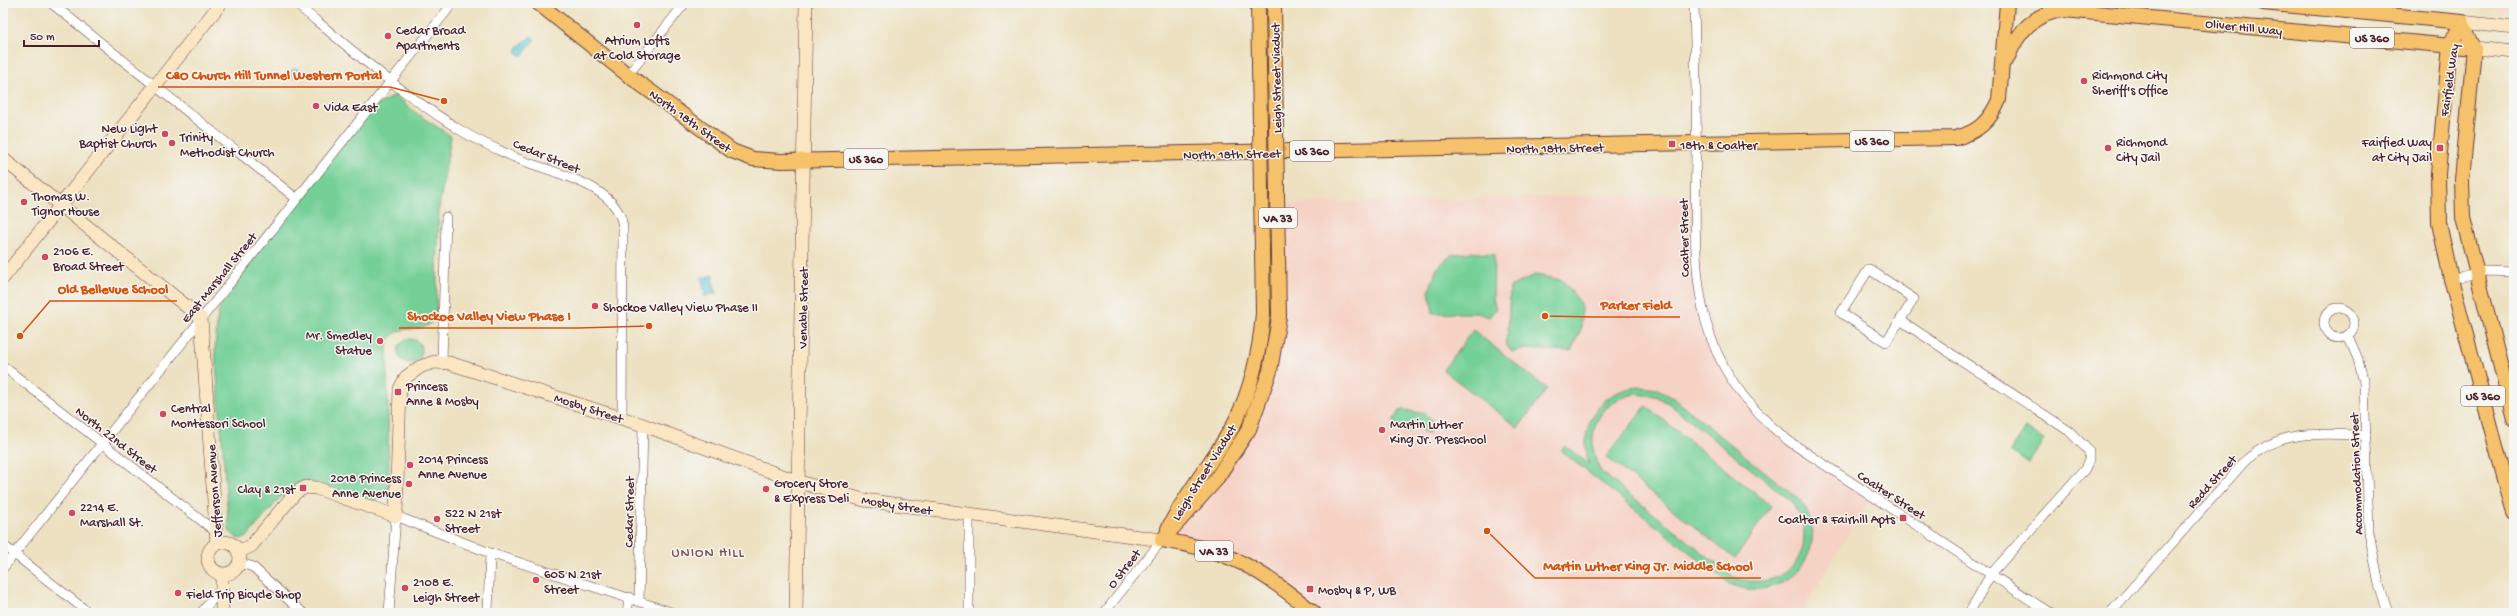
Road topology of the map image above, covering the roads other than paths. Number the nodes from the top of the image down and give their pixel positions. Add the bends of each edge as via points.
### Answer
1 (51, 3) edge
2 (221, 3) edge
3 (296, 3) edge
4 (454, 3) edge
5 (538, 3) edge
6 (685, 3) edge
7 (806, 3) edge
8 (1258, 3) edge
9 (1274, 3) edge
10 (1694, 3) edge
11 (2007, 3) edge
12 (2263, 3) edge
13 (2462, 22) junction
14 (2514, 28) edge
15 (2450, 46) junction
16 (2474, 48) junction
17 (2514, 52) edge
18 (2003, 68) junction
19 (628, 75) junction
20 (390, 82) junction
21 (156, 86) junction
22 (1696, 144) junction
23 (3, 158) edge
24 (804, 161) junction
25 (297, 199) junction
26 (62, 205) junction
27 (446, 217) dead end
28 (2475, 272) junction
29 (2514, 272) edge
30 (3, 278) edge
31 (2451, 279) junction
32 (202, 318) junction
33 (1900, 320) junction
34 (2348, 336) dead end
35 (442, 362) junction
36 (3, 366) edge
37 (622, 418) junction
38 (2514, 419) edge
39 (643, 425) junction
40 (2366, 435) junction
41 (103, 444) junction
42 (800, 482) junction
43 (2514, 513) edge
44 (968, 515) junction
45 (396, 516) junction
46 (216, 538) junction
47 (1162, 540) junction
48 (3, 545) edge
49 (490, 553) junction
50 (15, 554) junction
51 (238, 557) junction
52 (3, 568) edge
53 (1991, 574) junction
54 (222, 575) junction
55 (221, 589) junction
56 (629, 598) junction
57 (640, 601) junction
58 (89, 613) edge
59 (201, 613) edge
60 (222, 613) edge
61 (303, 613) edge
62 (389, 613) edge
63 (488, 613) edge
64 (626, 613) edge
65 (674, 613) edge
66 (796, 613) edge
67 (969, 613) edge
68 (1104, 613) edge
69 (1314, 613) edge
70 (1969, 613) edge
71 (2050, 613) edge
72 (2110, 613) edge
73 (2388, 613) edge

1 - 21 street
2 - 21 street
3 - 20 street, Cedar Street
4 - 20 street, East Marshall Street
5 - 19 main road, North 18th Street / US 360
6 - 19 street
7 - 24 street, Venable Street
8 - 47 main road, Leigh Street Viaduct / VA 33, bridge via 1262,319 1252,378 1235,422 1223,444 1176,510
9 - 47 main road, Leigh Street Viaduct / VA 33, bridge via 1279,317 1270,371 1249,429 1215,481
10 - 22 street, Coalter Street
11 - 18 main road
12 - 13 main road, Oliver Hill Way / US 360
13 - 14 street, Oliver Hill Way
13 - 15 main road, Fairfield Way
13 - 16 main road, Fairfield Way / US 360
15 - 16 main road, Oliver Hill Way
15 - 18 main road, Oliver Hill Way / US 360 via 2064,10 2047,13 2025,27 2015,40
15 - 31 main road, Fairfield Way / US 360 via 2437,207
16 - 17 street, Oliver Hill Way
16 - 28 main road, Fairfield Way / US 360 via 2462,202 2466,236
18 - 22 main road, North 18th Street / US 360 via 1999,100 1990,118 1970,134 1956,138
19 - 24 main road, North 18th Street / US 360 via 732,151 765,161
20 - 25 street, East Marshall Street
20 - 37 street, Cedar Street via 455,127 517,158 591,187 617,207 623,229
21 - 25 street
21 - 26 street
22 - 24 main road, North 18th Street / US 360
22 - 53 street, Coalter Street via 1695,258 1698,293 1706,325 1735,386 1755,410 1790,442
23 - 26 street
24 - 42 street, Venable Street
25 - 32 street, East Marshall Street
26 - 30 street
26 - 32 street
27 - 35 street
28 - 29 street
28 - 31 street
28 - 38 main road, Fairfield Way / US 360
31 - 43 main road, Fairfield Way / US 360
32 - 41 street, East Marshall Street
32 - 46 street, Jefferson Avenue
33 - 33 street via 1914,298 1870,269 1841,313 1886,342
33 - 53 street via 2069,431 2089,451 2085,469
34 - 40 street, Accommodation Street via 2360,364 2364,383
35 - 37 street, Mosby Street via 510,380
35 - 45 street, Mosby Street via 424,365 411,372 404,380 399,394
36 - 41 street, North 22nd Street
37 - 39 street, Mosby Street
39 - 42 street, Mosby Street
39 - 57 street, Cedar Street
40 - 72 street, Redd Street via 2294,435 2275,440 2259,449 2246,460
40 - 73 street, Accommodation Street via 2369,532 2379,585
41 - 46 street, North 22nd Street
41 - 50 street, East Marshall Street
42 - 44 street, Mosby Street via 864,500
42 - 66 street, Venable Street
44 - 47 street, Mosby Street
44 - 67 street
45 - 49 street
45 - 51 street via 316,488 303,488 296,492 251,546
45 - 62 street
46 - 51 street via 229,542
46 - 54 street via 210,553 211,564 216,572
47 - 68 street, O Street
47 - 69 main road, Mosby Street / VA 33 via 1206,548 1238,560 1261,573
48 - 50 street
49 - 56 street
49 - 63 street
50 - 52 street, East Marshall Street
50 - 58 street
51 - 54 street via 234,571
51 - 61 street via 253,567
53 - 70 street
53 - 71 street, Coalter Street
54 - 55 street
55 - 59 street
55 - 60 street
56 - 57 street
56 - 64 street
57 - 65 street

